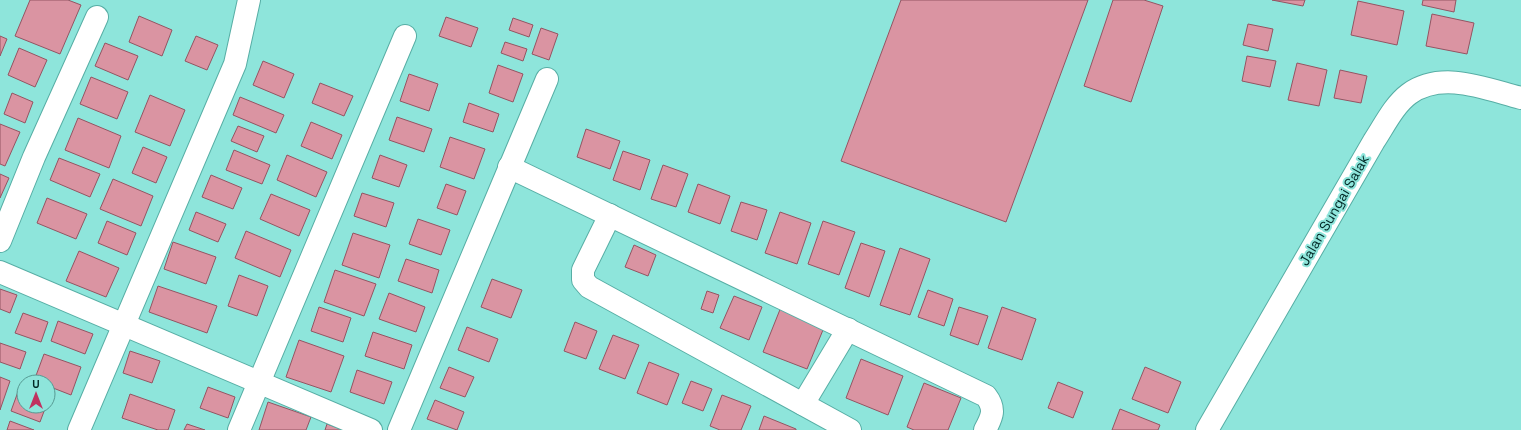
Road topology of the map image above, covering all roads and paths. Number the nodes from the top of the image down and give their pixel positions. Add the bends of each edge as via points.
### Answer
1 (249, 0) edge
2 (97, 17) dead end
3 (405, 36) dead end
4 (547, 79) dead end
5 (1521, 98) edge
6 (510, 167) junction
7 (610, 215) junction
8 (0, 241) edge
9 (0, 272) edge
10 (124, 325) junction
11 (848, 329) junction
12 (260, 382) junction
13 (803, 404) junction
14 (1215, 428) edge
15 (79, 430) edge
16 (239, 430) edge
17 (372, 430) edge
18 (399, 430) edge
19 (850, 430) edge
20 (985, 430) edge

1 - 10 street via 234,64
2 - 8 street via 34,157
3 - 12 street
4 - 6 street
5 - 14 street, Jalan Sungai Salak via 1463,83 1447,82 1408,94 1374,141
6 - 7 street
6 - 18 street
7 - 11 street
7 - 13 street via 583,270 583,280 588,287
9 - 10 street
10 - 12 street
10 - 15 street
11 - 13 street
11 - 20 street via 986,396 992,403 992,416
12 - 16 street
12 - 17 street
13 - 19 street

